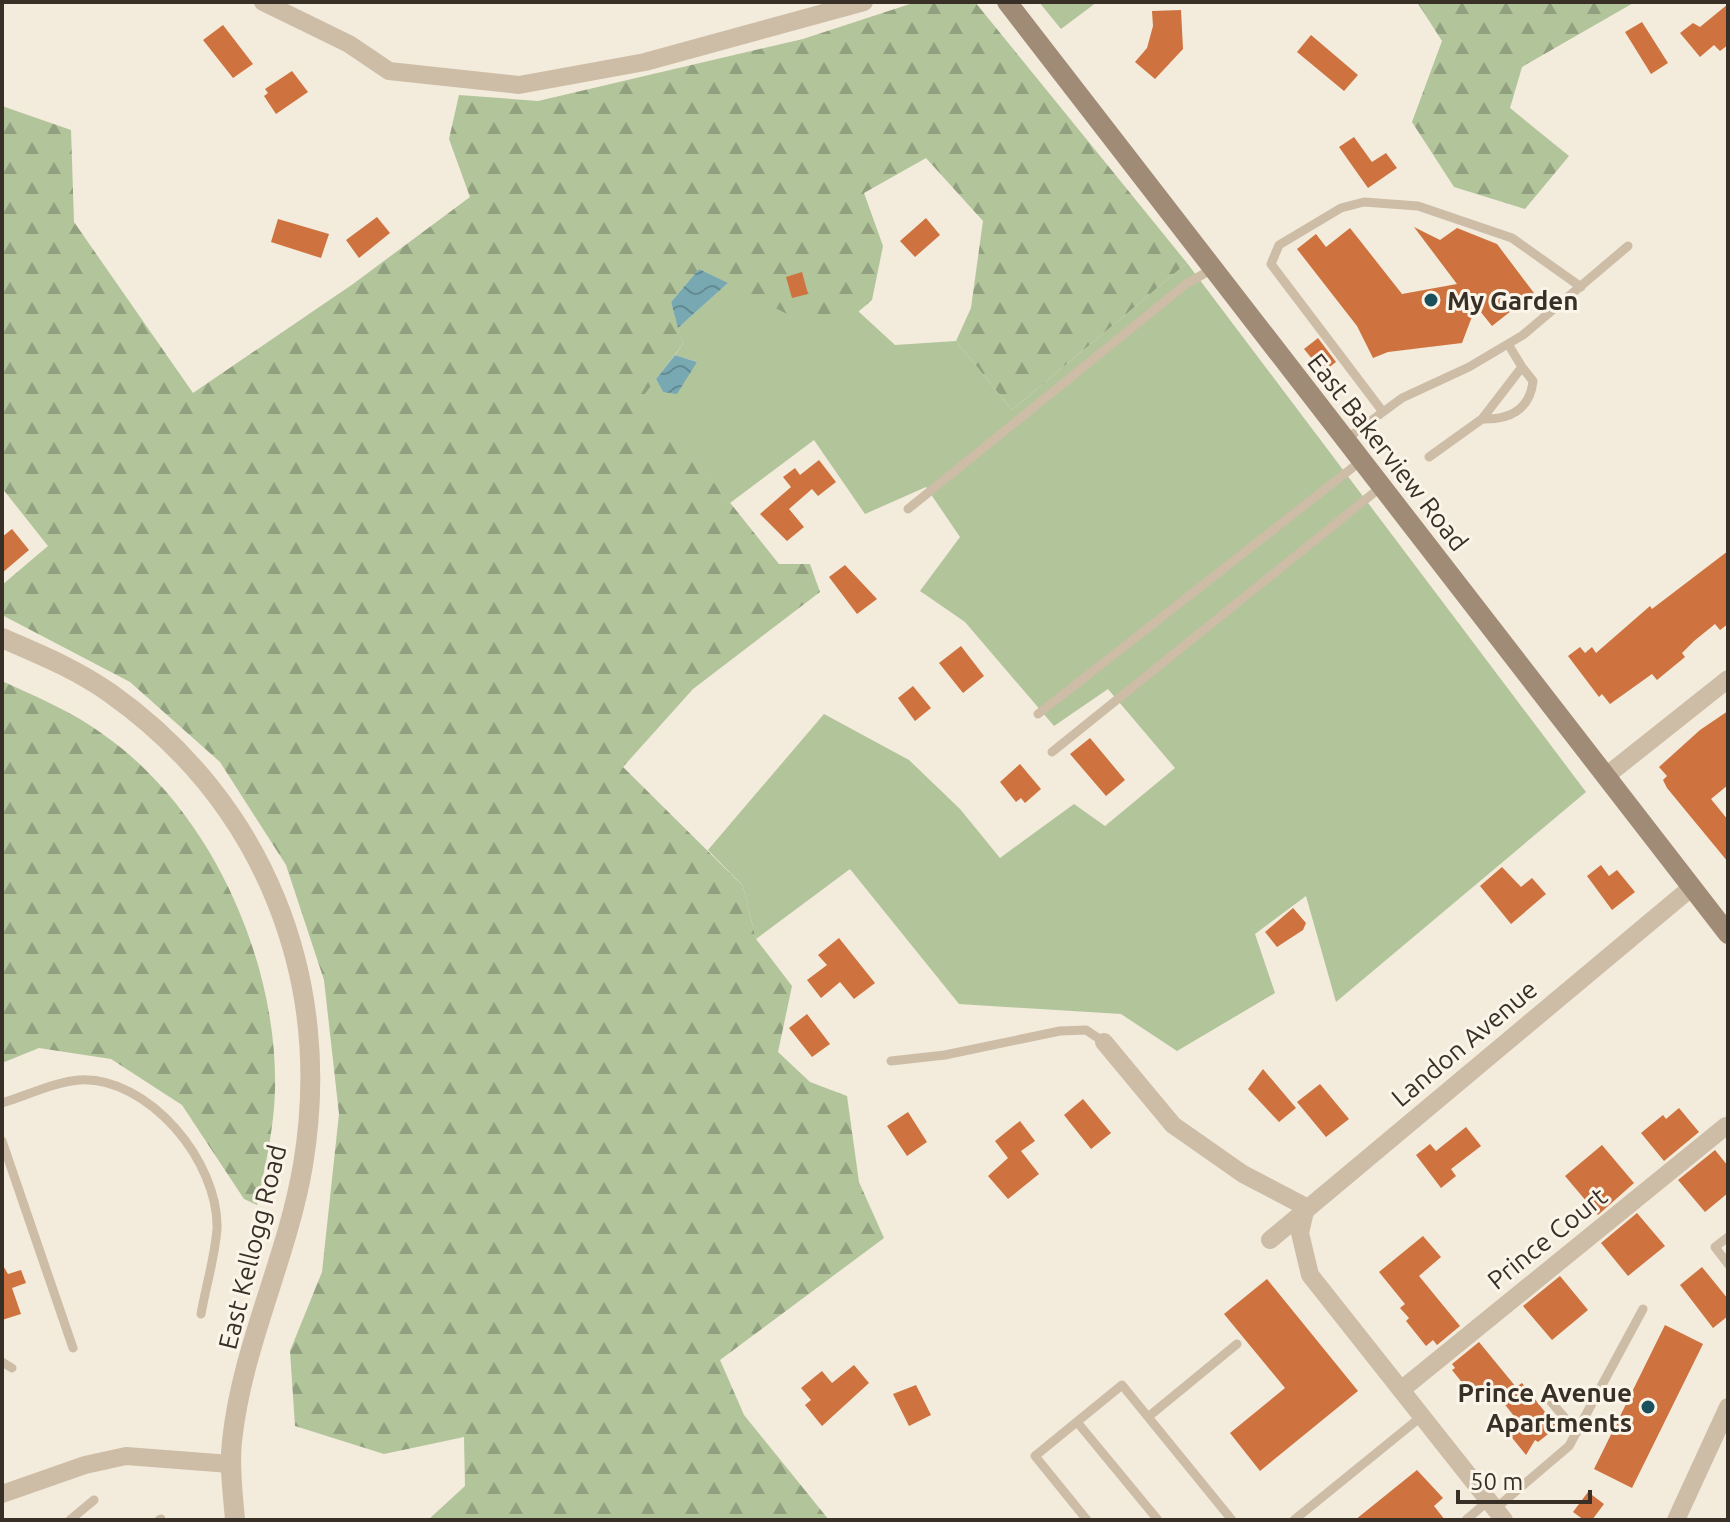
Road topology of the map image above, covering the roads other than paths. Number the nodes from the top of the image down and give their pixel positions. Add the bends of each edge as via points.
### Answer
1 (263, 2) edge
2 (864, 2) edge
3 (1007, 2) edge
4 (1628, 246) dead end
5 (1214, 268) junction
6 (1581, 287) junction
7 (1508, 344) junction
8 (1522, 367) junction
9 (1383, 412) junction
10 (1482, 419) junction
11 (1345, 440) junction
12 (1429, 457) dead end
13 (1361, 461) junction
14 (1381, 487) junction
15 (908, 509) dead end
16 (2, 638) edge
17 (1728, 679) edge
18 (1038, 714) dead end
19 (1052, 752) dead end
20 (1606, 776) junction
21 (1692, 887) junction
22 (1728, 934) edge
23 (1104, 1042) joint
24 (891, 1061) dead end
25 (2, 1103) edge
26 (1726, 1126) edge
27 (2, 1141) edge
28 (1306, 1207) junction
29 (1728, 1237) edge
30 (1270, 1240) dead end
31 (1728, 1264) edge
32 (1643, 1309) dead end
33 (201, 1314) dead end
34 (1237, 1344) dead end
35 (73, 1348) dead end
36 (2, 1362) edge
37 (12, 1368) dead end
38 (1401, 1390) junction
39 (1546, 1396) dead end
40 (1728, 1407) edge
41 (1422, 1416) junction
42 (1148, 1417) junction
43 (1077, 1422) junction
44 (1577, 1432) junction
45 (230, 1464) junction
46 (2, 1494) edge
47 (94, 1500) dead end
48 (1496, 1510) edge
49 (70, 1520) edge
50 (235, 1520) edge
51 (1087, 1520) edge
52 (1158, 1520) edge
53 (1232, 1520) edge
54 (1294, 1520) edge
55 (1466, 1520) edge
56 (1676, 1520) edge

1 - 2 street via 349,44 389,71 519,85 645,62
3 - 5 main road, East Bakerview Road
4 - 6 lane
5 - 11 main road, East Bakerview Road
5 - 15 lane via 1186,284
6 - 7 lane
6 - 9 lane via 1512,238 1418,206 1364,202 1341,208 1279,245 1271,264
7 - 8 lane
7 - 9 lane
8 - 10 lane
8 - 10 lane via 1533,381 1531,395 1504,419
9 - 11 lane
10 - 12 lane
11 - 13 main road, East Bakerview Road
13 - 14 main road, East Bakerview Road
13 - 18 lane
14 - 19 lane
14 - 20 main road, East Bakerview Road
16 - 45 street, East Kellogg Road via 59,662 110,693 197,770 257,858 298,956 313,1065 303,1166 257,1325
17 - 20 street
20 - 21 main road, East Bakerview Road
21 - 22 main road, East Bakerview Road
21 - 28 street, Landon Avenue
23 - 24 lane via 1086,1030 1060,1031
23 - 28 street via 1173,1125 1243,1174
25 - 33 lane via 76,1080 150,1102 191,1148 211,1190 217,1228
26 - 38 street, Prince Court
27 - 35 lane
28 - 30 street, Landon Avenue
28 - 38 street via 1300,1233 1310,1275
29 - 31 lane via 1715,1247
32 - 44 lane
34 - 42 lane
36 - 37 lane
38 - 41 street
39 - 44 lane
40 - 56 street
41 - 48 street
41 - 54 lane
42 - 43 lane via 1122,1385
42 - 53 lane
43 - 51 lane via 1035,1456
43 - 52 lane
44 - 48 lane via 1569,1446
45 - 46 street via 126,1456
45 - 50 street, East Kellogg Road
47 - 49 lane
48 - 55 lane

